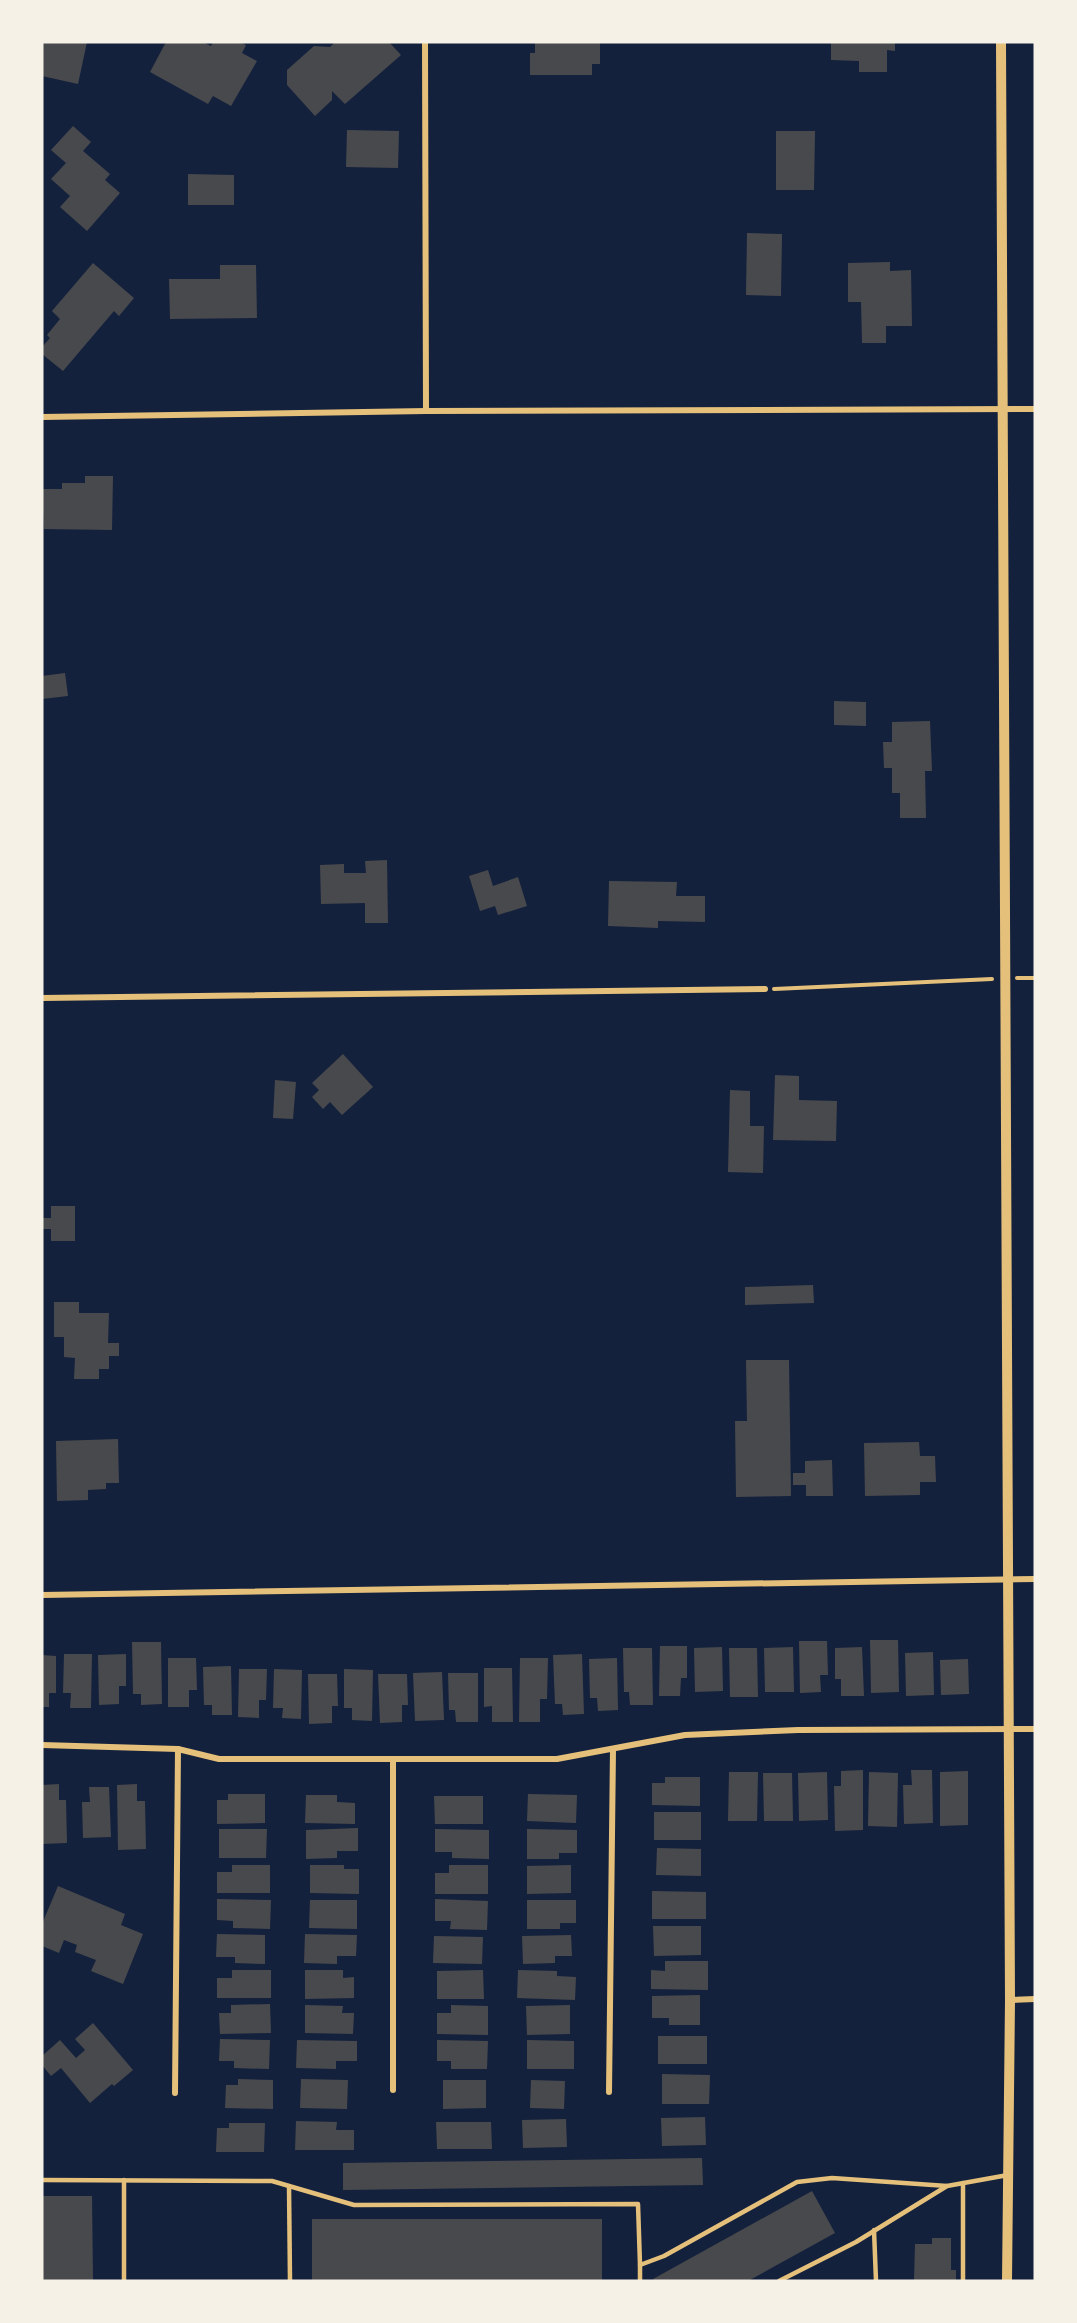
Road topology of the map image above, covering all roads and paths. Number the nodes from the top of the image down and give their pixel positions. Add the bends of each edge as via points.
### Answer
1 (425, 42) edge
2 (1001, 42) edge
3 (1035, 409) edge
4 (1004, 410) junction
5 (426, 411) junction
6 (42, 417) edge
7 (1005, 978) junction
8 (765, 990) joint
9 (42, 998) edge
10 (1008, 1579) junction
11 (1035, 1579) edge
12 (42, 1595) edge
13 (1009, 1729) junction
14 (1035, 1729) edge
15 (42, 1745) edge
16 (178, 1749) junction
17 (613, 1749) junction
18 (393, 1759) junction
19 (1035, 1999) edge
20 (1010, 2000) junction
21 (393, 2090) dead end
22 (609, 2092) dead end
23 (176, 2093) dead end
24 (1008, 2175) junction
25 (42, 2180) edge
26 (124, 2180) junction
27 (963, 2183) junction
28 (289, 2186) junction
29 (947, 2186) junction
30 (874, 2230) junction
31 (640, 2265) junction
32 (124, 2281) edge
33 (290, 2281) edge
34 (640, 2281) edge
35 (780, 2281) edge
36 (876, 2281) edge
37 (963, 2281) edge
38 (1007, 2281) edge

1 - 5 street
2 - 4 street
3 - 4 street
4 - 5 street
4 - 7 street
5 - 6 street
7 - 8 path
7 - 10 street
8 - 9 street
10 - 11 street
10 - 12 street
10 - 13 street
13 - 14 street
13 - 17 street via 685,1735
13 - 20 street
15 - 16 street
16 - 18 street via 219,1759
16 - 23 street
17 - 18 street via 557,1759
17 - 22 street
18 - 21 street
19 - 20 street
20 - 24 street
24 - 27 lane
24 - 38 street
25 - 26 lane
26 - 28 lane via 272,2181
26 - 32 lane
27 - 29 lane
27 - 37 lane
28 - 31 lane via 354,2205 638,2204
28 - 33 lane
29 - 30 lane
29 - 31 lane via 832,2178 796,2182 664,2256
30 - 35 lane
30 - 36 lane
31 - 34 lane

